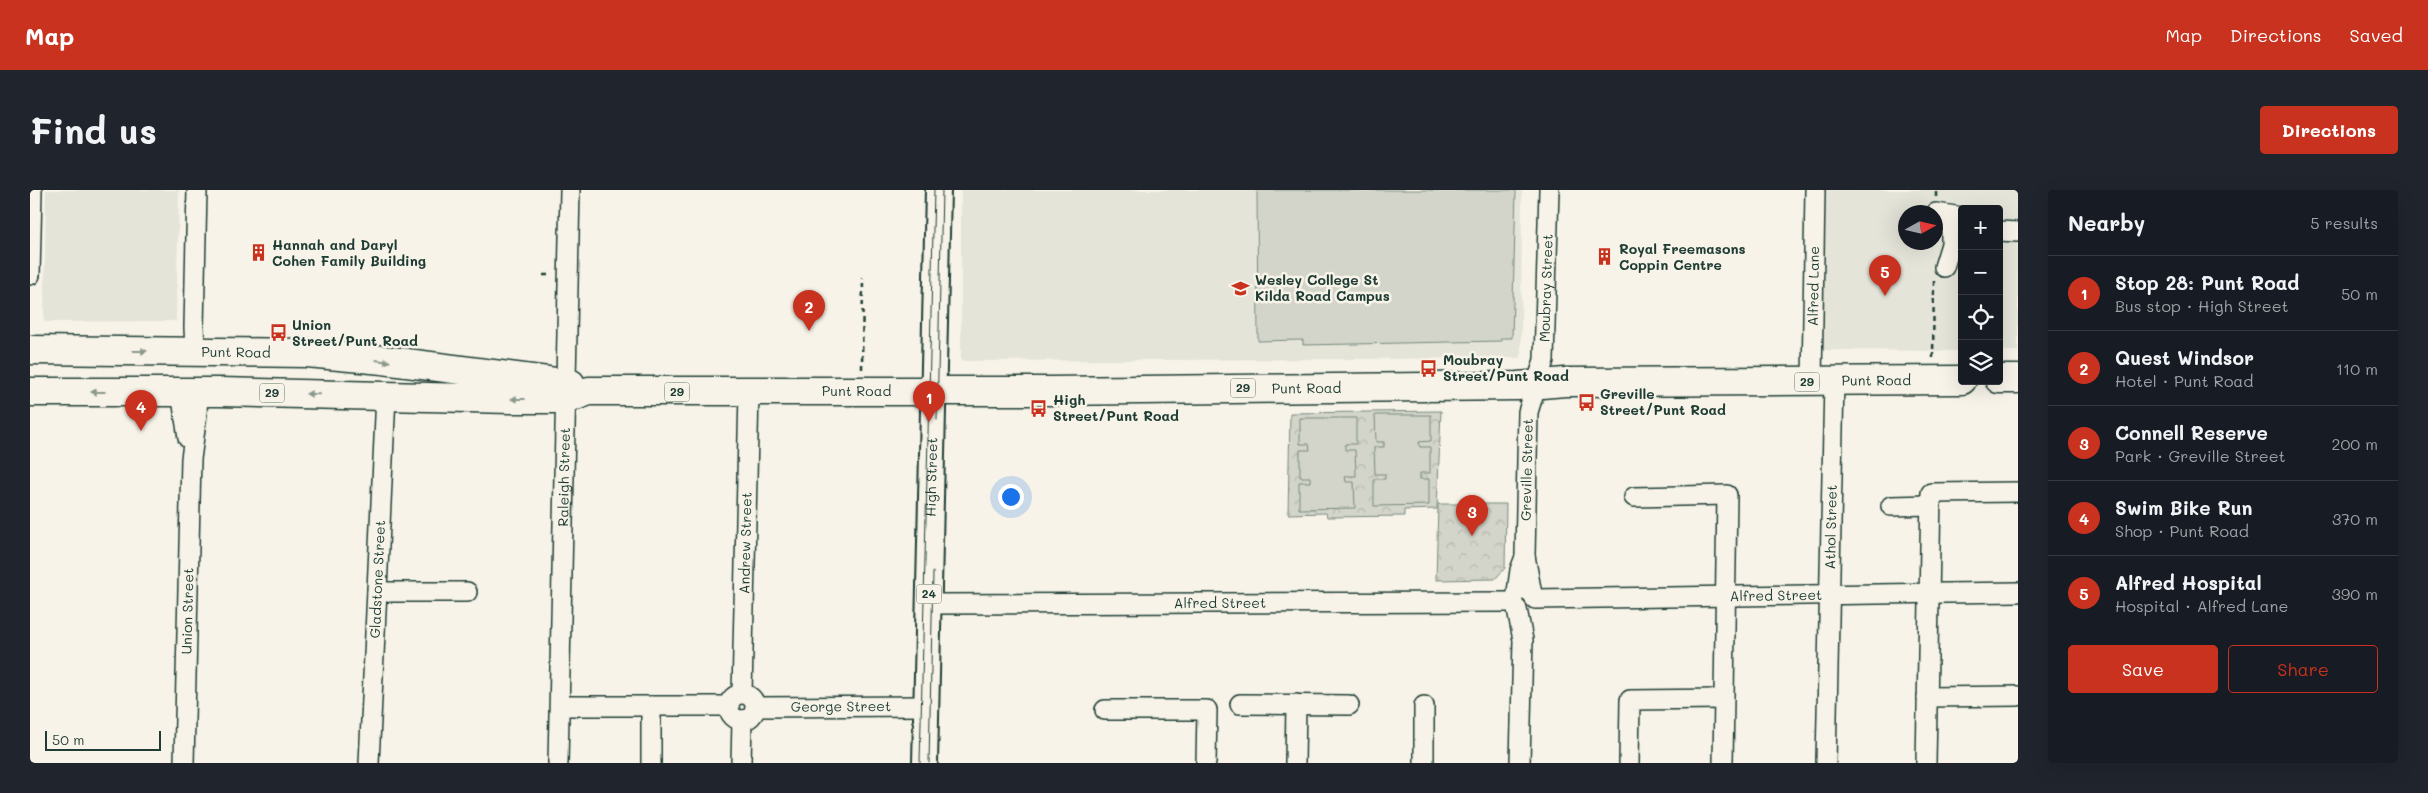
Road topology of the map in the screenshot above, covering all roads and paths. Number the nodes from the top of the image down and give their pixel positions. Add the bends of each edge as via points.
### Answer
1 (32, 190) edge
2 (197, 190) edge
3 (570, 190) edge
4 (938, 190) edge
5 (1549, 190) edge
6 (1815, 190) edge
7 (2003, 220) edge
8 (2018, 221) edge
9 (1952, 225) edge
10 (2003, 231) edge
11 (2018, 232) edge
12 (1939, 269) joint
13 (542, 274) dead end
14 (30, 275) edge
15 (554, 275) dead end
16 (863, 278) dead end
17 (30, 350) edge
18 (195, 351) junction
19 (1933, 358) dead end
20 (2003, 379) edge
21 (2018, 379) edge
22 (1958, 380) edge
23 (1823, 381) junction
24 (1538, 385) junction
25 (574, 391) junction
26 (30, 392) edge
27 (189, 392) junction
28 (749, 392) junction
29 (861, 392) junction
30 (933, 392) junction
31 (386, 395) junction
32 (2018, 492) edge
33 (1634, 497) dead end
34 (1931, 505) junction
35 (1891, 506) dead end
36 (377, 592) junction
37 (468, 592) dead end
38 (1929, 592) junction
39 (2018, 592) edge
40 (1830, 594) junction
41 (1726, 596) junction
42 (1524, 601) junction
43 (928, 604) junction
44 (742, 693) junction
45 (2018, 696) edge
46 (1927, 697) junction
47 (1723, 699) junction
48 (1240, 704) dead end
49 (1296, 704) junction
50 (1349, 705) dead end
51 (560, 706) junction
52 (651, 706) junction
53 (728, 706) junction
54 (926, 706) junction
55 (1424, 706) dead end
56 (756, 707) junction
57 (1104, 710) dead end
58 (742, 720) junction
59 (184, 763) edge
60 (369, 763) edge
61 (558, 763) edge
62 (651, 763) edge
63 (741, 763) edge
64 (925, 763) edge
65 (1206, 763) edge
66 (1295, 763) edge
67 (1424, 763) edge
68 (1520, 763) edge
69 (1629, 763) edge
70 (1722, 763) edge
71 (1826, 763) edge
72 (1926, 763) edge

1 - 14 street
2 - 18 street, Union Street
3 - 25 street, Raleigh Street
4 - 30 main road, High Street / 24
5 - 24 street, Moubray Street via 1544,360
6 - 23 street, Alfred Lane
7 - 8 street
9 - 12 street via 1951,244
10 - 11 street
12 - 19 path
13 - 15 path
16 - 29 path
17 -> 18 highway, Punt Road / 29
18 -> 25 highway, Punt Road / 29 via 316,354
18 - 27 highway, Union Street
20 - 21 highway
22 - 23 highway, Punt Road / 29
23 - 24 highway, Punt Road / 29 via 1565,382
23 - 40 street, Athol Street
24 - 30 highway, Punt Road / 29
24 - 42 street, Greville Street via 1528,412
25 - 28 highway, Punt Road / 29
25 -> 31 highway, Punt Road / 29
25 - 51 street, Raleigh Street
27 -> 26 highway, Punt Road / 29
31 -> 27 highway, Punt Road / 29
27 - 59 street, Union Street via 197,414 191,458
28 - 29 highway, Punt Road / 29
28 - 44 street, Andrew Street
29 - 30 highway, Punt Road / 29
30 - 43 main road, High Street / 24
31 - 36 street, Gladstone Street
32 - 34 street via 1931,494
33 - 41 street via 1727,495
34 - 35 street
34 - 38 street
36 - 37 street
36 - 60 street, Gladstone Street
38 - 39 street, Alfred Street
38 - 40 street, Alfred Street
38 - 46 street
40 - 41 street, Alfred Street
40 - 71 street, Athol Street
41 - 42 street, Alfred Street
41 - 47 street
42 - 43 street, Alfred Street
42 - 68 street, Greville Street
43 - 54 main road, High Street / 24
44 - 53 street via 732,698
44 - 56 street via 753,699
45 - 46 street
46 - 72 street
47 - 69 street via 1630,700
47 - 70 street
48 - 49 street
49 - 50 street
49 - 66 street
51 - 52 street
51 - 61 street, Raleigh Street
52 - 53 street
52 - 62 street
53 - 58 street via 731,714
54 - 56 street, George Street
54 - 64 main road, High Street / 24
55 - 67 street
56 - 58 street via 750,718
57 - 65 street via 1207,710
58 - 63 street

